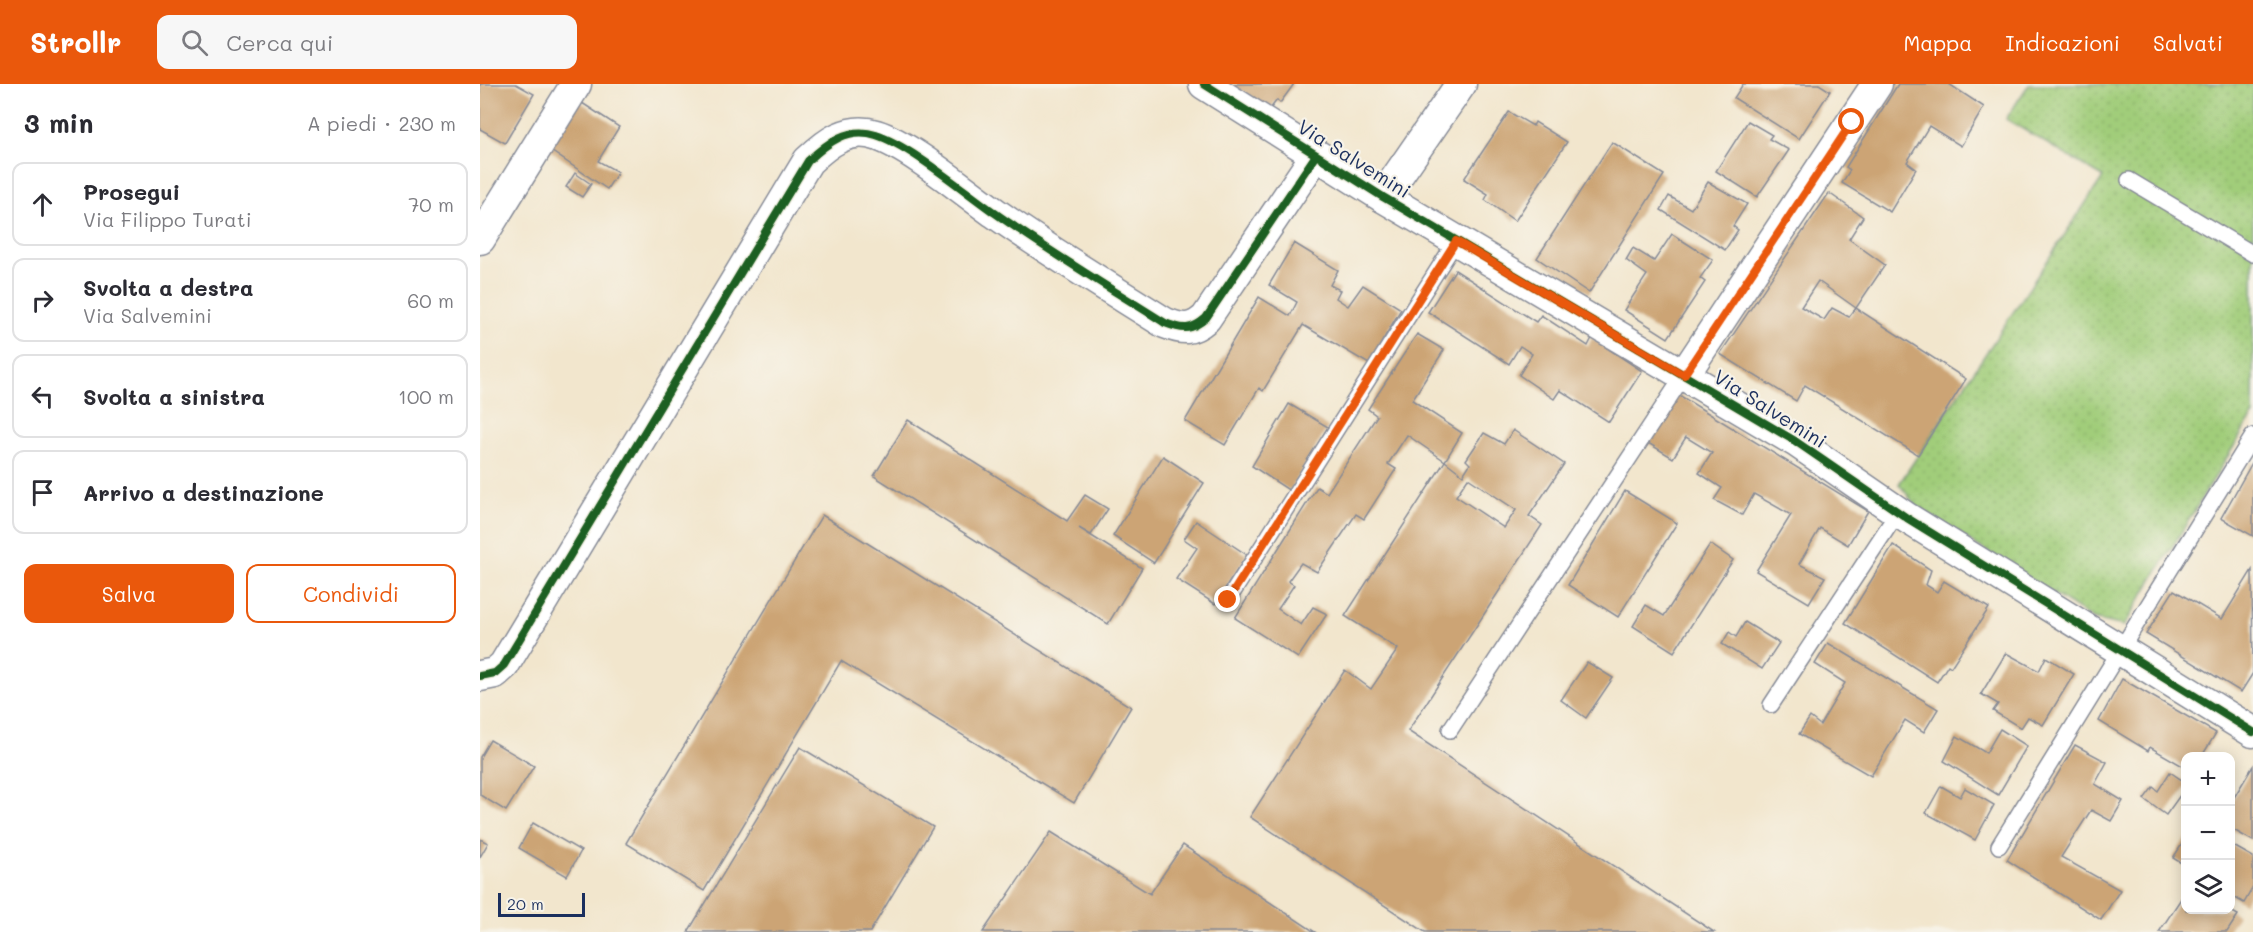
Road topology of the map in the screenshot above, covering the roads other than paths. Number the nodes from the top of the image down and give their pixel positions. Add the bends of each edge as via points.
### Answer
1 (576, 84) edge
2 (1204, 84) edge
3 (1461, 84) edge
4 (1877, 84) edge
5 (1316, 155) junction
6 (2129, 180) dead end
7 (1383, 197) junction
8 (480, 239) edge
9 (1456, 241) junction
10 (2253, 254) edge
11 (1684, 375) junction
12 (2253, 436) edge
13 (1898, 512) junction
14 (1228, 600) dead end
15 (2121, 650) junction
16 (480, 676) edge
17 (1771, 705) dead end
18 (1450, 730) dead end
19 (2253, 732) edge
20 (2000, 846) dead end

1 - 8 street
2 - 5 street, Via Salvemini
3 - 7 street
4 - 11 street
5 - 7 street, Via Salvemini
5 - 16 street via 1206,318 1196,327 1182,330 1041,246 905,150 876,135 852,133 830,140 808,161 504,665 495,673
6 - 10 lane
7 - 9 street, Via Salvemini
9 - 11 street, Via Salvemini
9 - 14 lane
11 - 13 street, Via Salvemini via 1795,441
11 - 18 lane
12 - 15 lane
13 - 15 street, Via Salvemini
13 - 17 lane
15 - 19 street, Via Salvemini
15 - 20 lane

